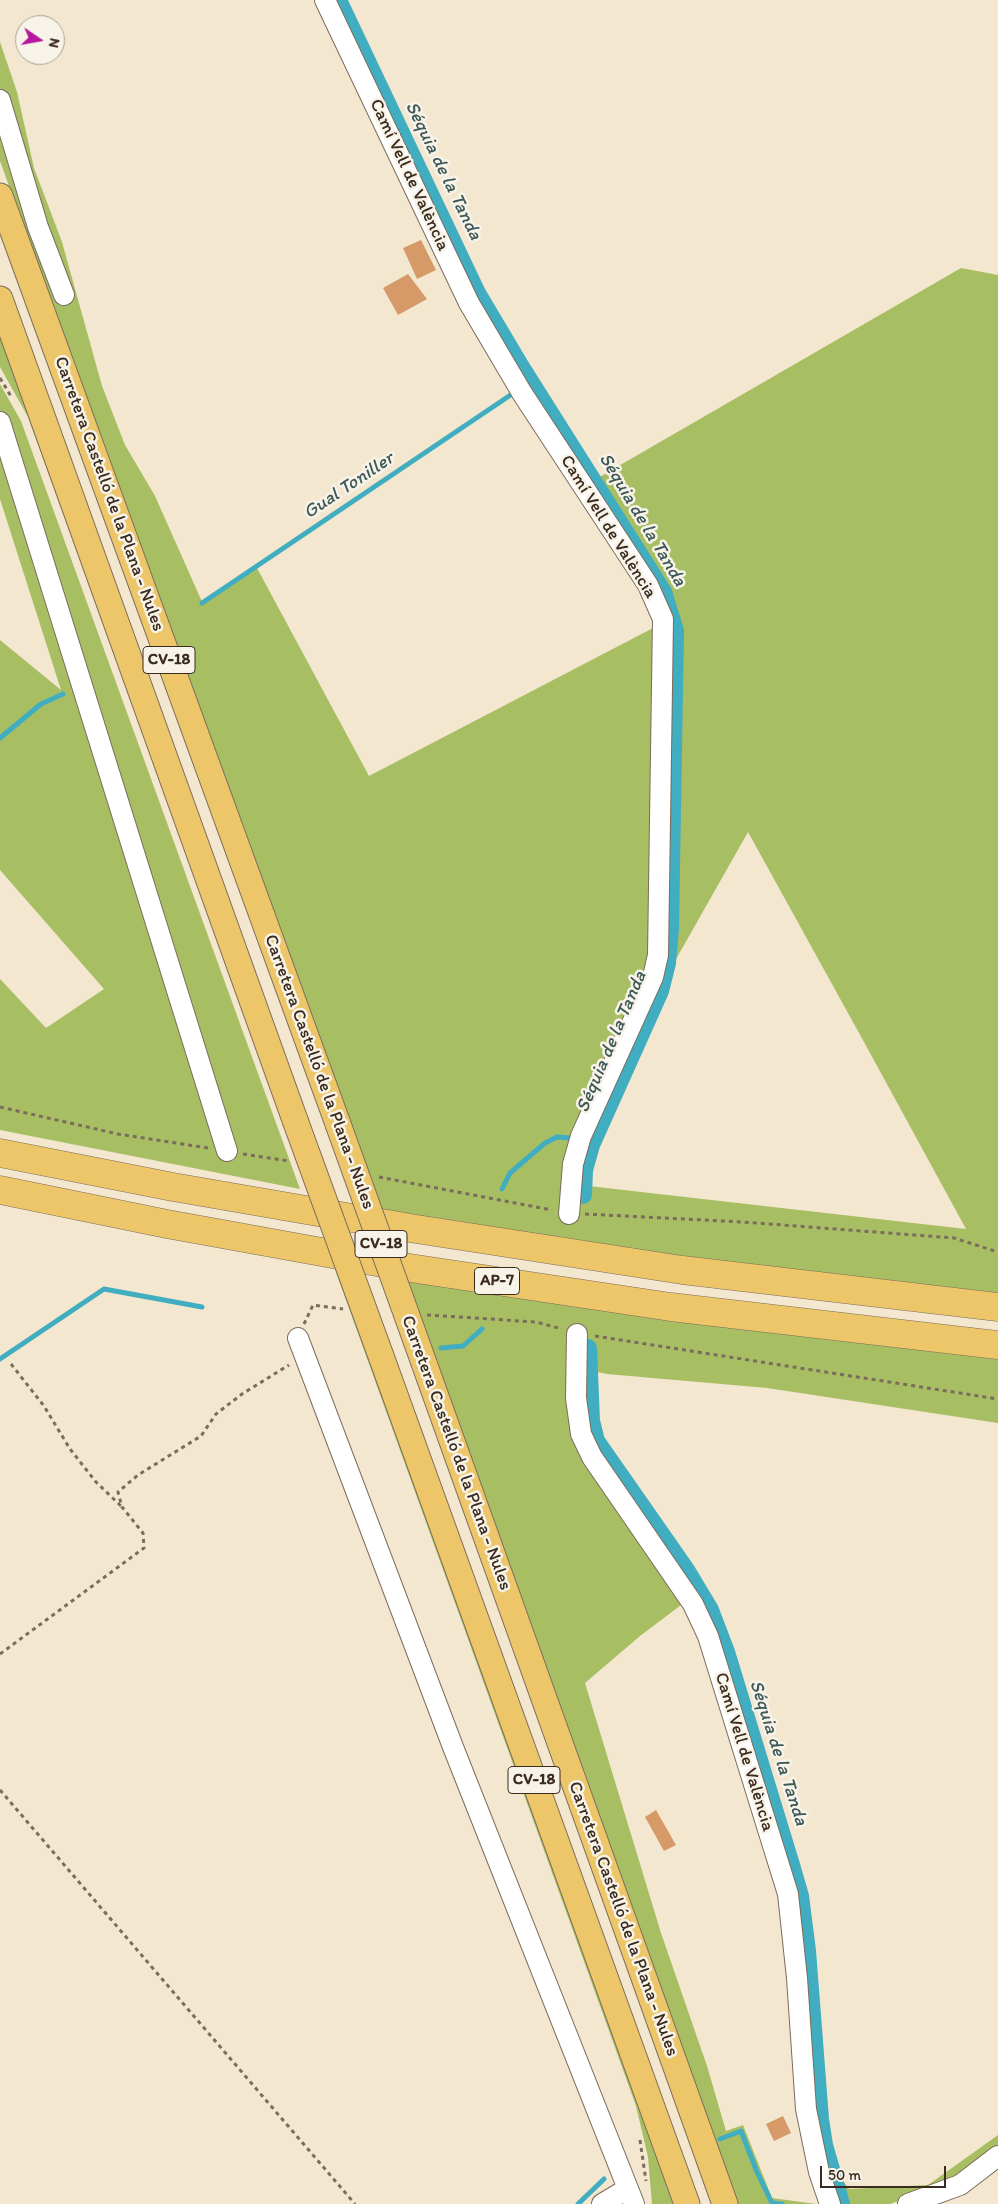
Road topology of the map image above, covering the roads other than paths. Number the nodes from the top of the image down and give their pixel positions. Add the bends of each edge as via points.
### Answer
1 (326, 0) edge
2 (0, 100) edge
3 (0, 196) edge
4 (64, 295) dead end
5 (0, 299) edge
6 (0, 422) edge
7 (227, 1151) road end
8 (0, 1153) edge
9 (0, 1190) edge
10 (569, 1214) road end
11 (998, 1307) edge
12 (577, 1334) road end
13 (998, 1344) edge
14 (301, 1346) road end
15 (998, 2156) edge
16 (630, 2196) edge
17 (602, 2204) edge
18 (687, 2204) edge
19 (725, 2204) edge
20 (830, 2204) edge
21 (908, 2204) edge

1 - 10 street, Camí Vell de València via 469,303 522,393 648,585 663,619 658,955 653,977 581,1136 573,1164
2 - 4 street via 38,227
3 - 19 main road, Carretera Castelló de la Plana - Nules / CV-18, bridge via 338,1124
5 - 18 main road, Carretera Castelló de la Plana - Nules / CV-18, bridge
6 - 7 street
8 - 11 highway, AP-7 via 172,1188 682,1270
9 - 13 highway, AP-7 via 419,1270 671,1307
12 - 20 street, Camí Vell de València via 576,1398 581,1434 592,1457 693,1604 708,1636 788,1894 798,1978 806,2109 819,2172
14 - 16 street via 453,1747
15 - 21 street via 960,2185
16 - 17 street

